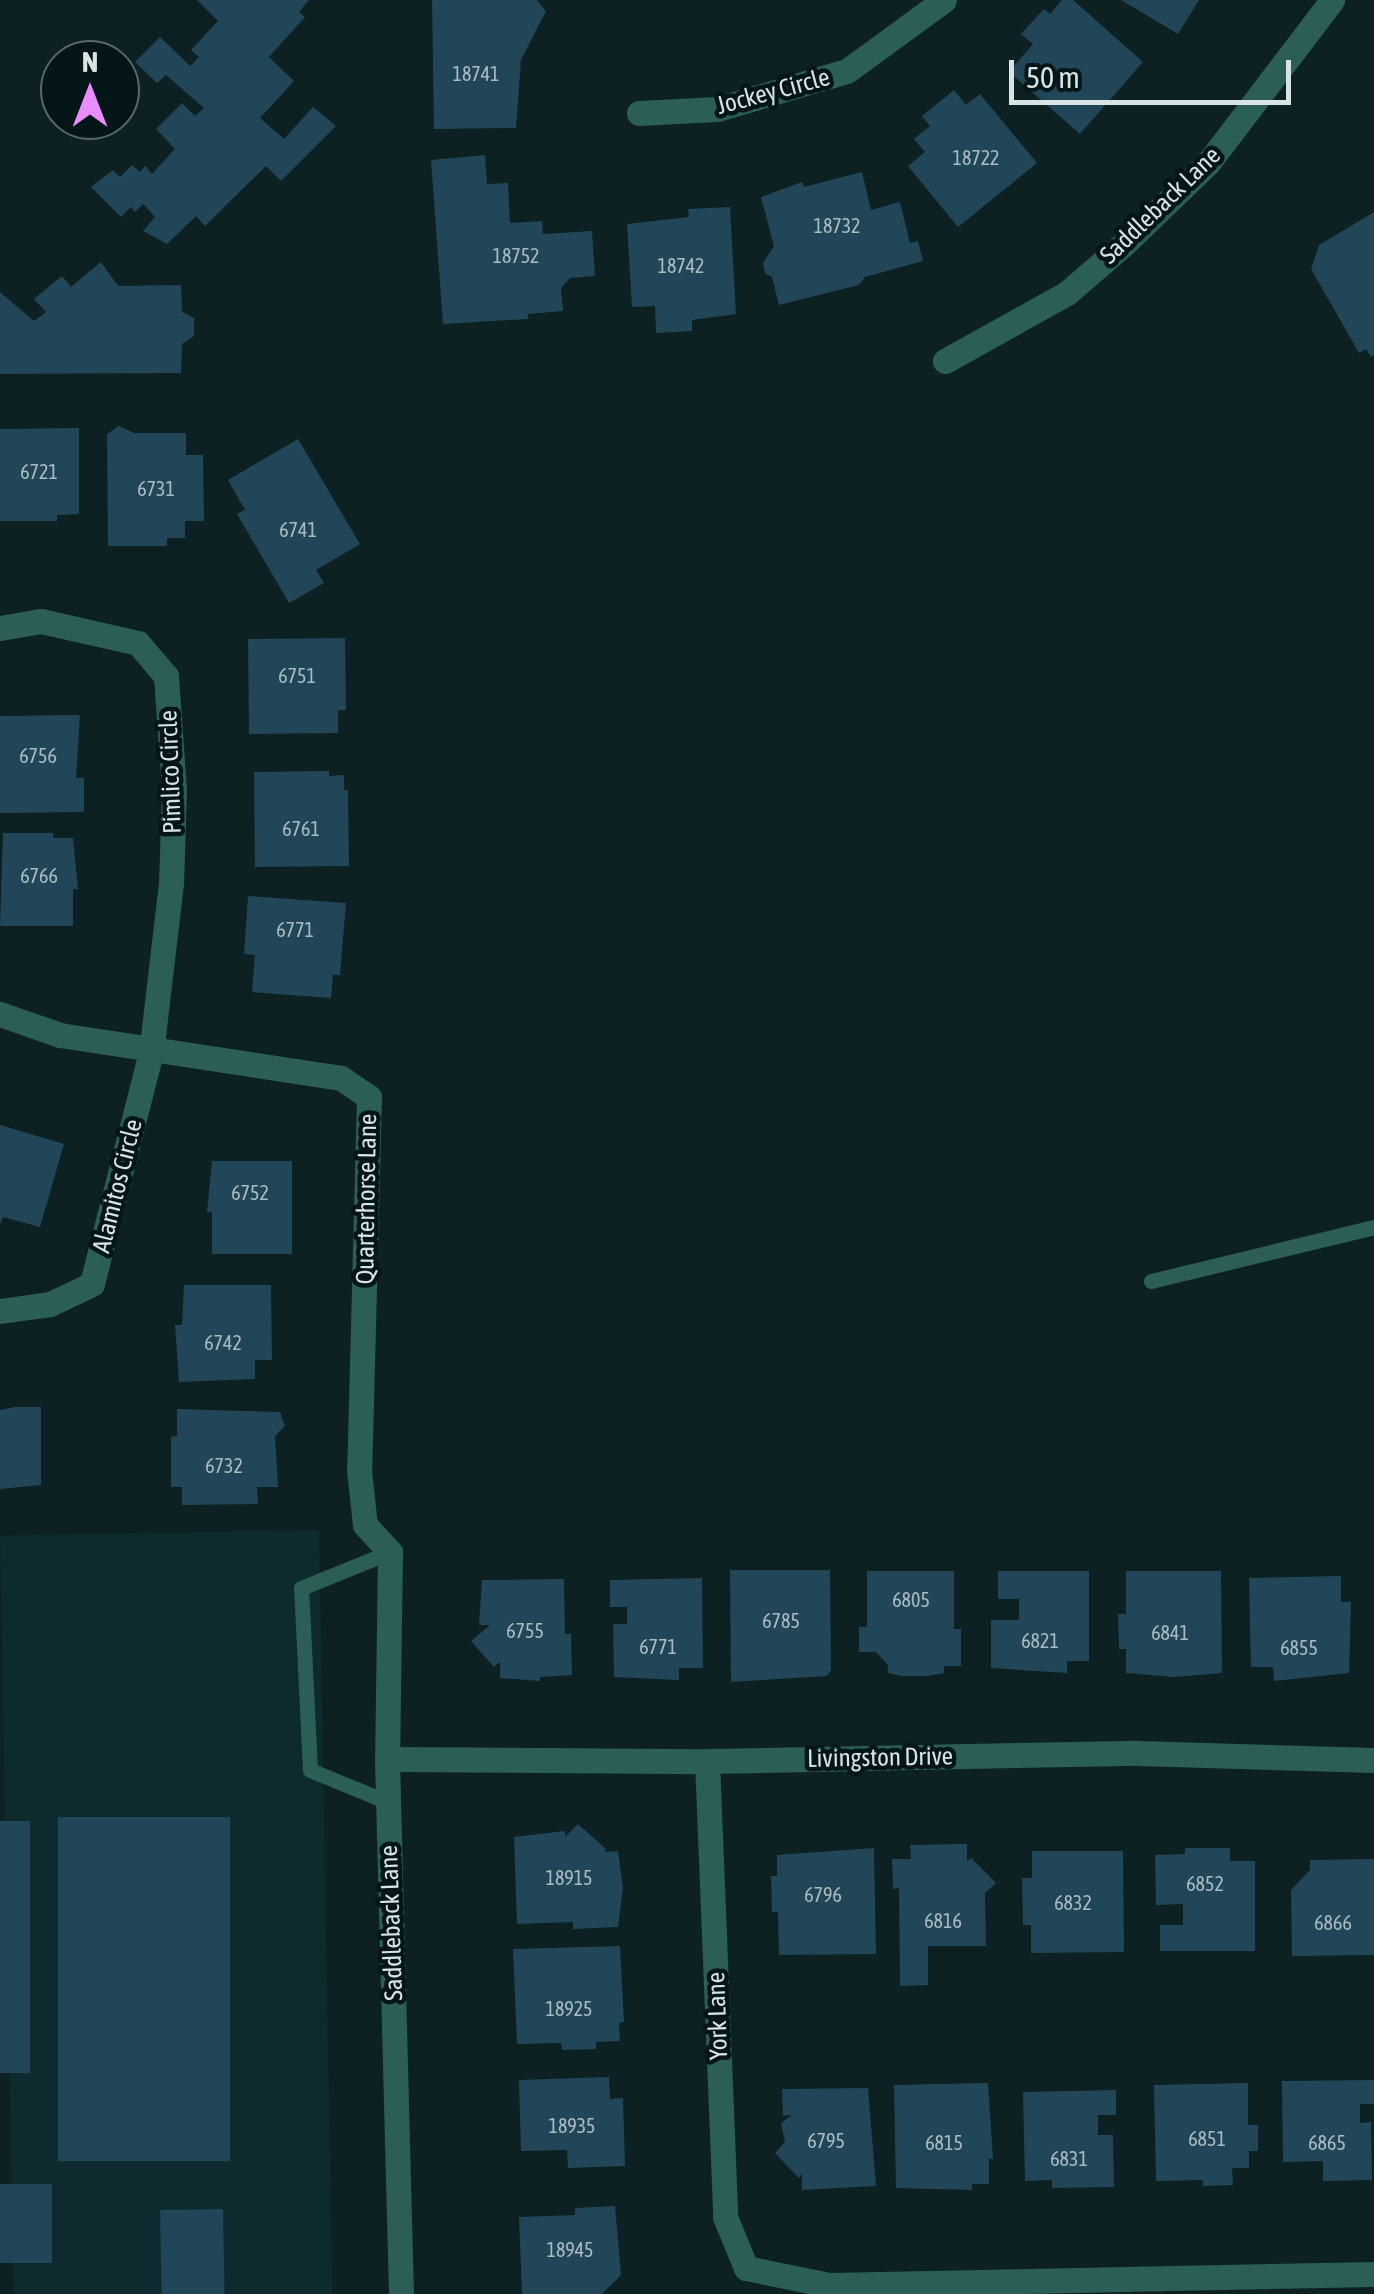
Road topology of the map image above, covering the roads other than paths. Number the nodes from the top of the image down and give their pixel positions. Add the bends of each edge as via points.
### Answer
1 (944, 0) edge
2 (1332, 0) edge
3 (639, 113) dead end
4 (945, 362) dead end
5 (0, 628) edge
6 (0, 1014) edge
7 (151, 1052) junction
8 (1374, 1227) edge
9 (1151, 1281) dead end
10 (0, 1311) edge
11 (390, 1552) junction
12 (386, 1760) junction
13 (1374, 1760) edge
14 (707, 1761) junction
15 (388, 1802) junction
16 (1374, 2274) edge
17 (401, 2294) edge

1 - 3 street, Jockey Circle via 846,71 717,109
2 - 4 street, Saddleback Lane via 1208,163 1124,244 1067,293
5 - 7 street, Pimlico Circle via 41,621 138,643 166,676 174,790
6 - 7 street, Quarterhorse Lane via 60,1035
7 - 10 street, Alamitos Circle via 92,1284 50,1304
7 - 11 street, Quarterhorse Lane via 342,1078 369,1096 359,1470 365,1525
8 - 9 lane
11 - 12 street, Saddleback Lane
11 - 15 lane via 301,1588 310,1770
12 - 14 street, Livingston Drive
12 - 15 street, Saddleback Lane
13 - 14 street, Livingston Drive via 1138,1752
14 - 16 street, York Lane via 725,2217 746,2268 829,2284
15 - 17 street, Saddleback Lane

